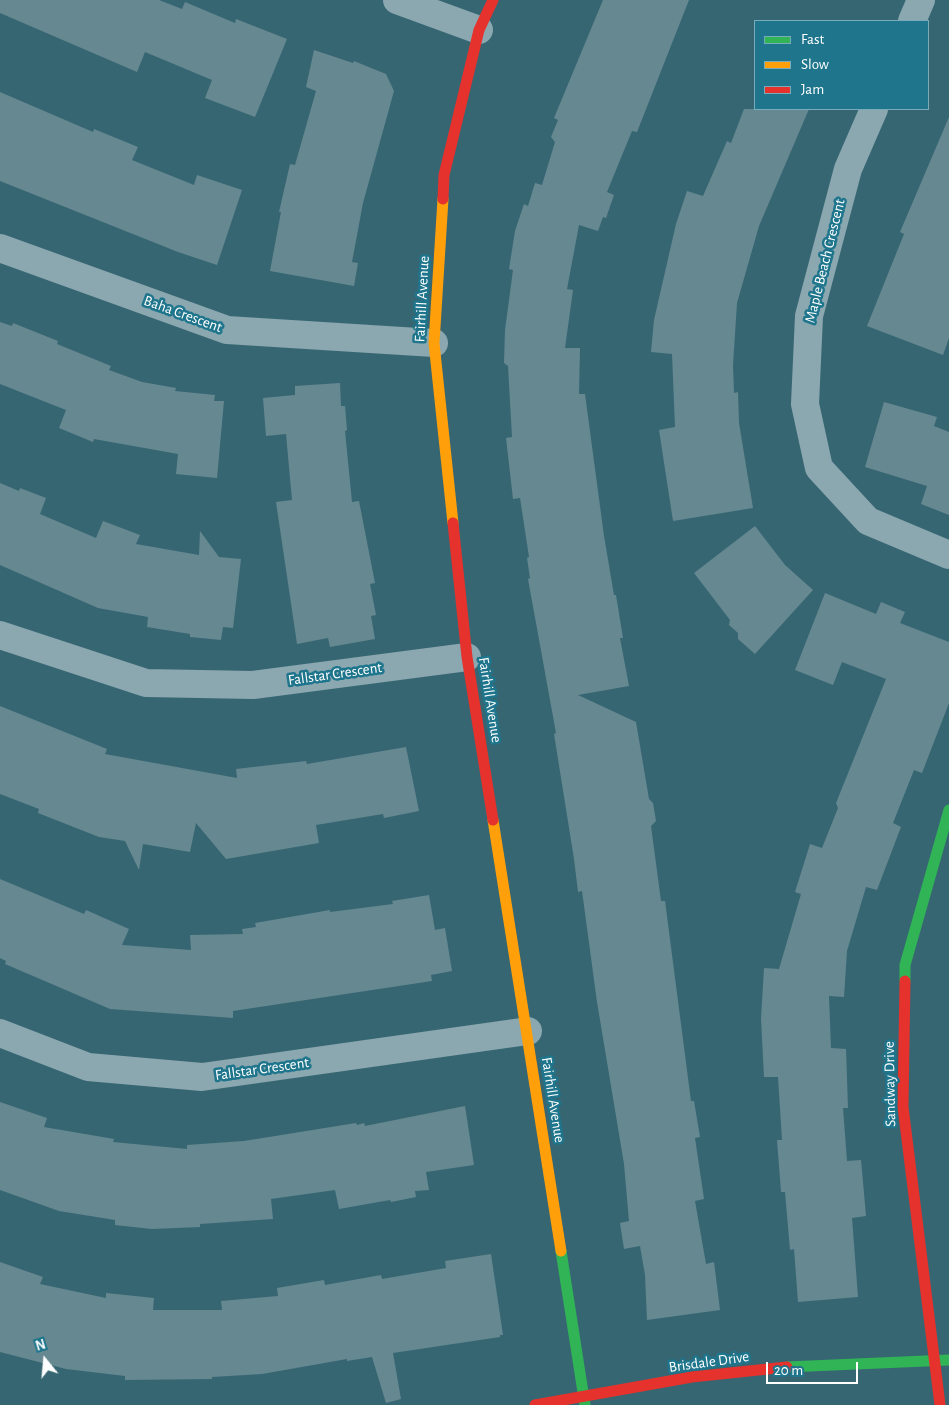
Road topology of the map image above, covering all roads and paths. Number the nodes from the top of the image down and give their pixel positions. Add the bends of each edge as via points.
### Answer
1 (397, 0) edge
2 (493, 0) edge
3 (921, 0) edge
4 (912, 20) edge
5 (479, 30) junction
6 (874, 110) edge
7 (0, 248) edge
8 (434, 343) junction
9 (949, 555) edge
10 (0, 635) edge
11 (467, 657) junction
12 (949, 810) edge
13 (528, 1031) junction
14 (0, 1033) edge
15 (936, 1360) junction
16 (949, 1360) edge
17 (585, 1401) edge
18 (535, 1405) edge
19 (940, 1405) edge

1 - 5 street
2 - 5 street, Fairhill Avenue
3 - 4 street
5 - 8 street, Fairhill Avenue via 444,175
6 - 9 street, Maple Beach Crescent via 848,169 809,316 805,404 819,468 868,521
7 - 8 street, Baha Crescent via 227,330
8 - 11 street, Fairhill Avenue
10 - 11 street, Fallstar Crescent via 146,683 253,685
11 - 13 street, Fairhill Avenue
12 - 15 street, Sandway Drive via 905,966 903,1107
13 - 14 street, Fallstar Crescent via 202,1077 88,1067
13 - 17 street, Fairhill Avenue
15 - 16 street, Brisdale Drive
15 - 17 street, Brisdale Drive via 815,1364 692,1377
15 - 19 street, Sandway Drive
17 - 18 street, Brisdale Drive

